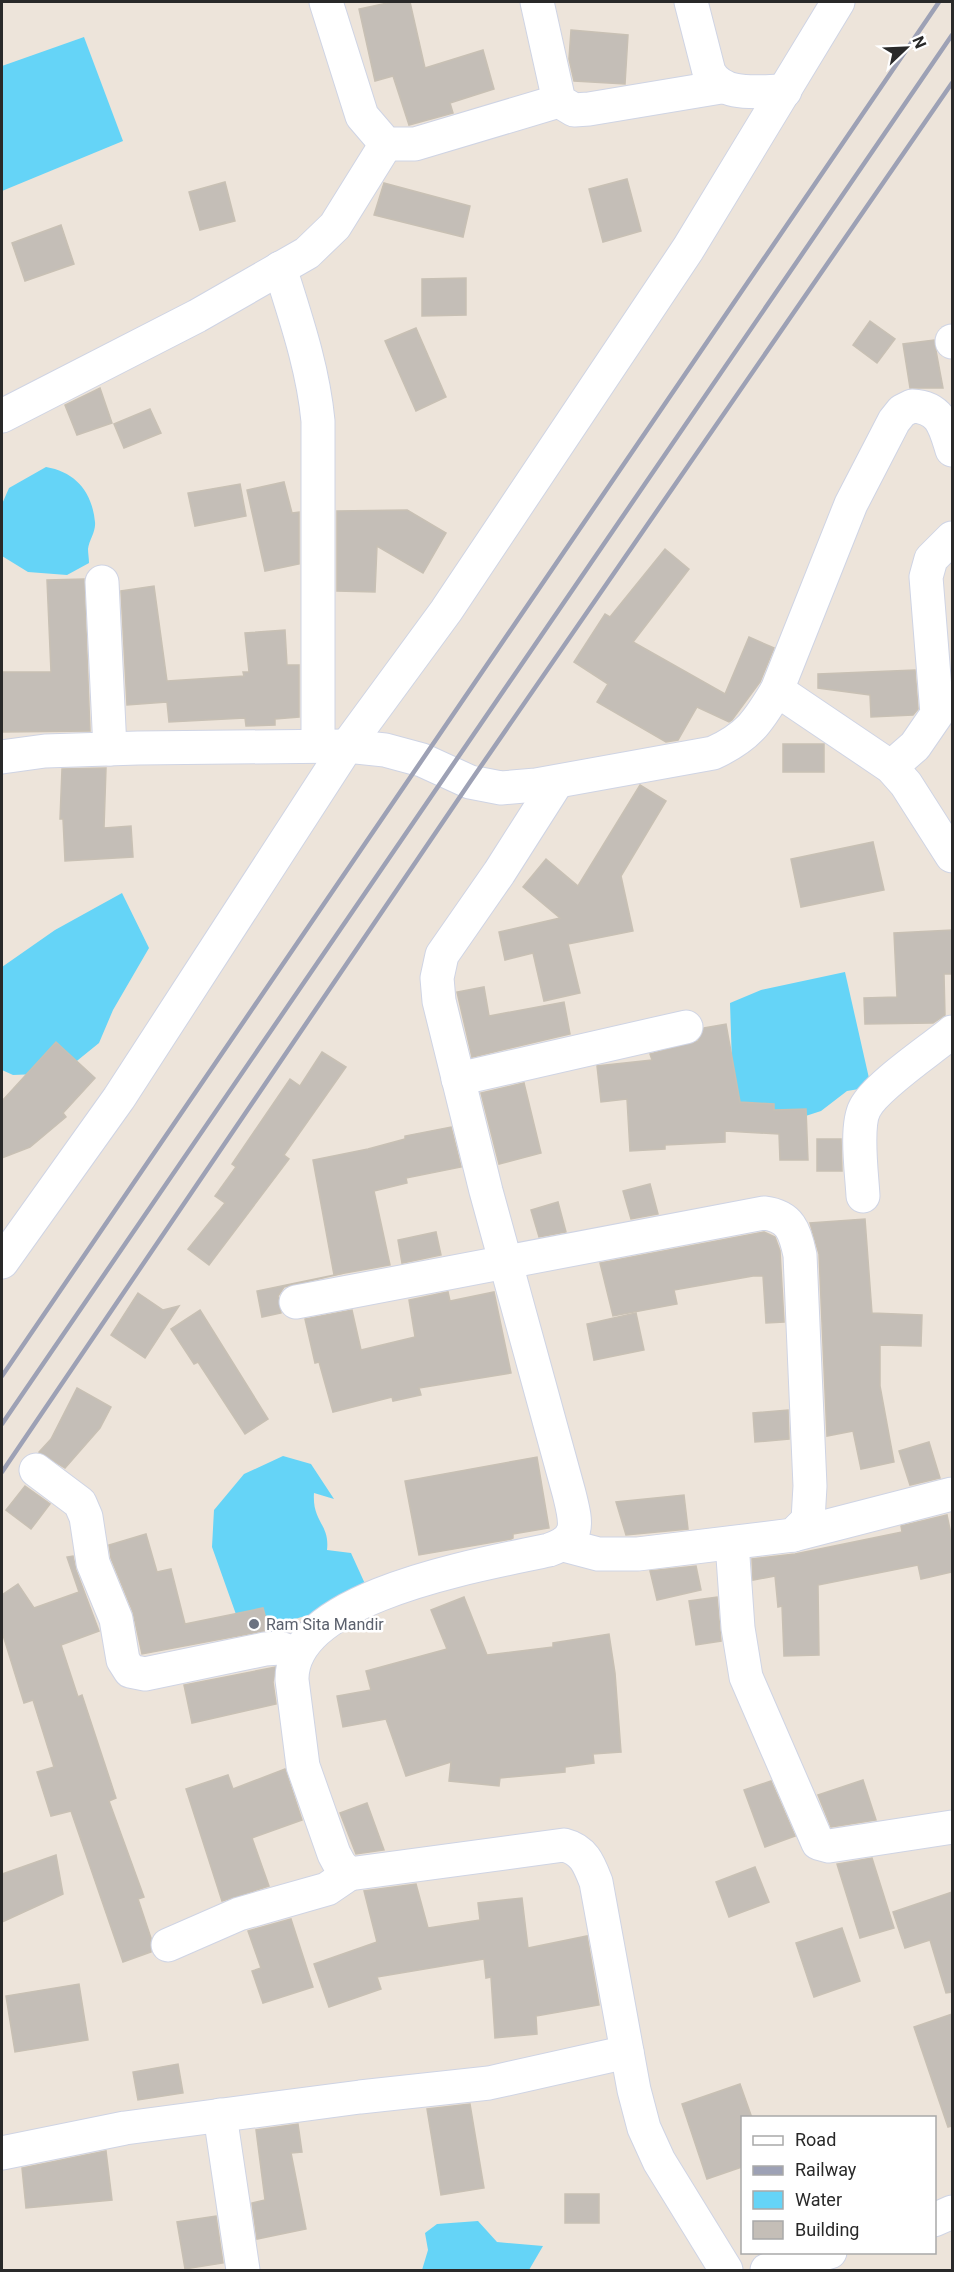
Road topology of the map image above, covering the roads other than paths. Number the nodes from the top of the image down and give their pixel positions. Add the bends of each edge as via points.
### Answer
1 (326, 2) edge
2 (537, 2) edge
3 (691, 2) edge
4 (838, 2) edge
5 (721, 87) junction
6 (785, 91) junction
7 (559, 101) junction
8 (386, 144) junction
9 (279, 268) junction
10 (2, 416) edge
11 (952, 450) edge
12 (952, 538) edge
13 (102, 582) dead end
14 (777, 690) junction
15 (333, 746) junction
16 (110, 749) junction
17 (2, 757) edge
18 (891, 767) junction
19 (557, 782) junction
20 (952, 856) edge
21 (686, 1027) dead end
22 (952, 1032) edge
23 (458, 1079) junction
24 (863, 1196) dead end
25 (2, 1262) edge
26 (505, 1263) junction
27 (296, 1302) dead end
28 (36, 1470) dead end
29 (952, 1494) edge
30 (793, 1535) junction
31 (732, 1543) junction
32 (564, 1545) junction
33 (297, 1654) junction
34 (952, 1827) edge
35 (349, 1874) junction
36 (168, 1945) dead end
37 (627, 2052) junction
38 (220, 2115) junction
39 (2, 2153) edge
40 (952, 2212) edge
41 (936, 2219) edge
42 (826, 2254) edge
43 (243, 2271) edge
44 (726, 2271) edge
45 (767, 2271) edge

1 - 8 street via 362,116
2 - 7 street
3 - 5 street via 709,72
4 - 6 street
5 - 6 street
5 - 7 street via 589,109 574,110
6 - 15 street via 688,249 446,611
7 - 8 street via 415,144
8 - 9 street via 335,226 307,253
9 - 10 street via 197,316
9 - 15 street via 306,352 318,421
11 - 14 street via 943,421 934,410 912,406 894,421 851,504
12 - 18 street via 931,559 926,577 937,714 915,746
13 - 16 street
14 - 18 street
14 - 19 street via 760,718 738,741 713,753
15 - 16 street
15 - 19 street via 385,750 422,760 470,782 501,788
15 - 25 street via 119,1098
16 - 17 street
18 - 20 street
19 - 23 street via 438,965 439,1001
21 - 23 street
22 - 24 street via 880,1090 864,1109
23 - 26 street
26 - 27 street
26 - 30 street via 764,1213 784,1218 796,1235 800,1255 810,1486 808,1520
26 - 32 street via 576,1522 572,1538
28 - 33 street via 80,1503 86,1516 93,1563 116,1619 123,1660 129,1671 145,1674 265,1649 280,1648
29 - 30 street
30 - 31 street
31 - 32 street via 609,1555
31 - 34 street via 746,1677 818,1843 830,1846
32 - 33 street via 375,1595 329,1623 308,1639
33 - 35 street via 292,1680 303,1766 334,1854
35 - 36 street via 327,1889 239,1914
35 - 37 street via 564,1845 577,1848 596,1882
37 - 38 street via 489,2083
37 - 44 street via 645,2128 659,2161
38 - 39 street via 125,2128
38 - 43 street
40 - 41 street
42 - 45 street

